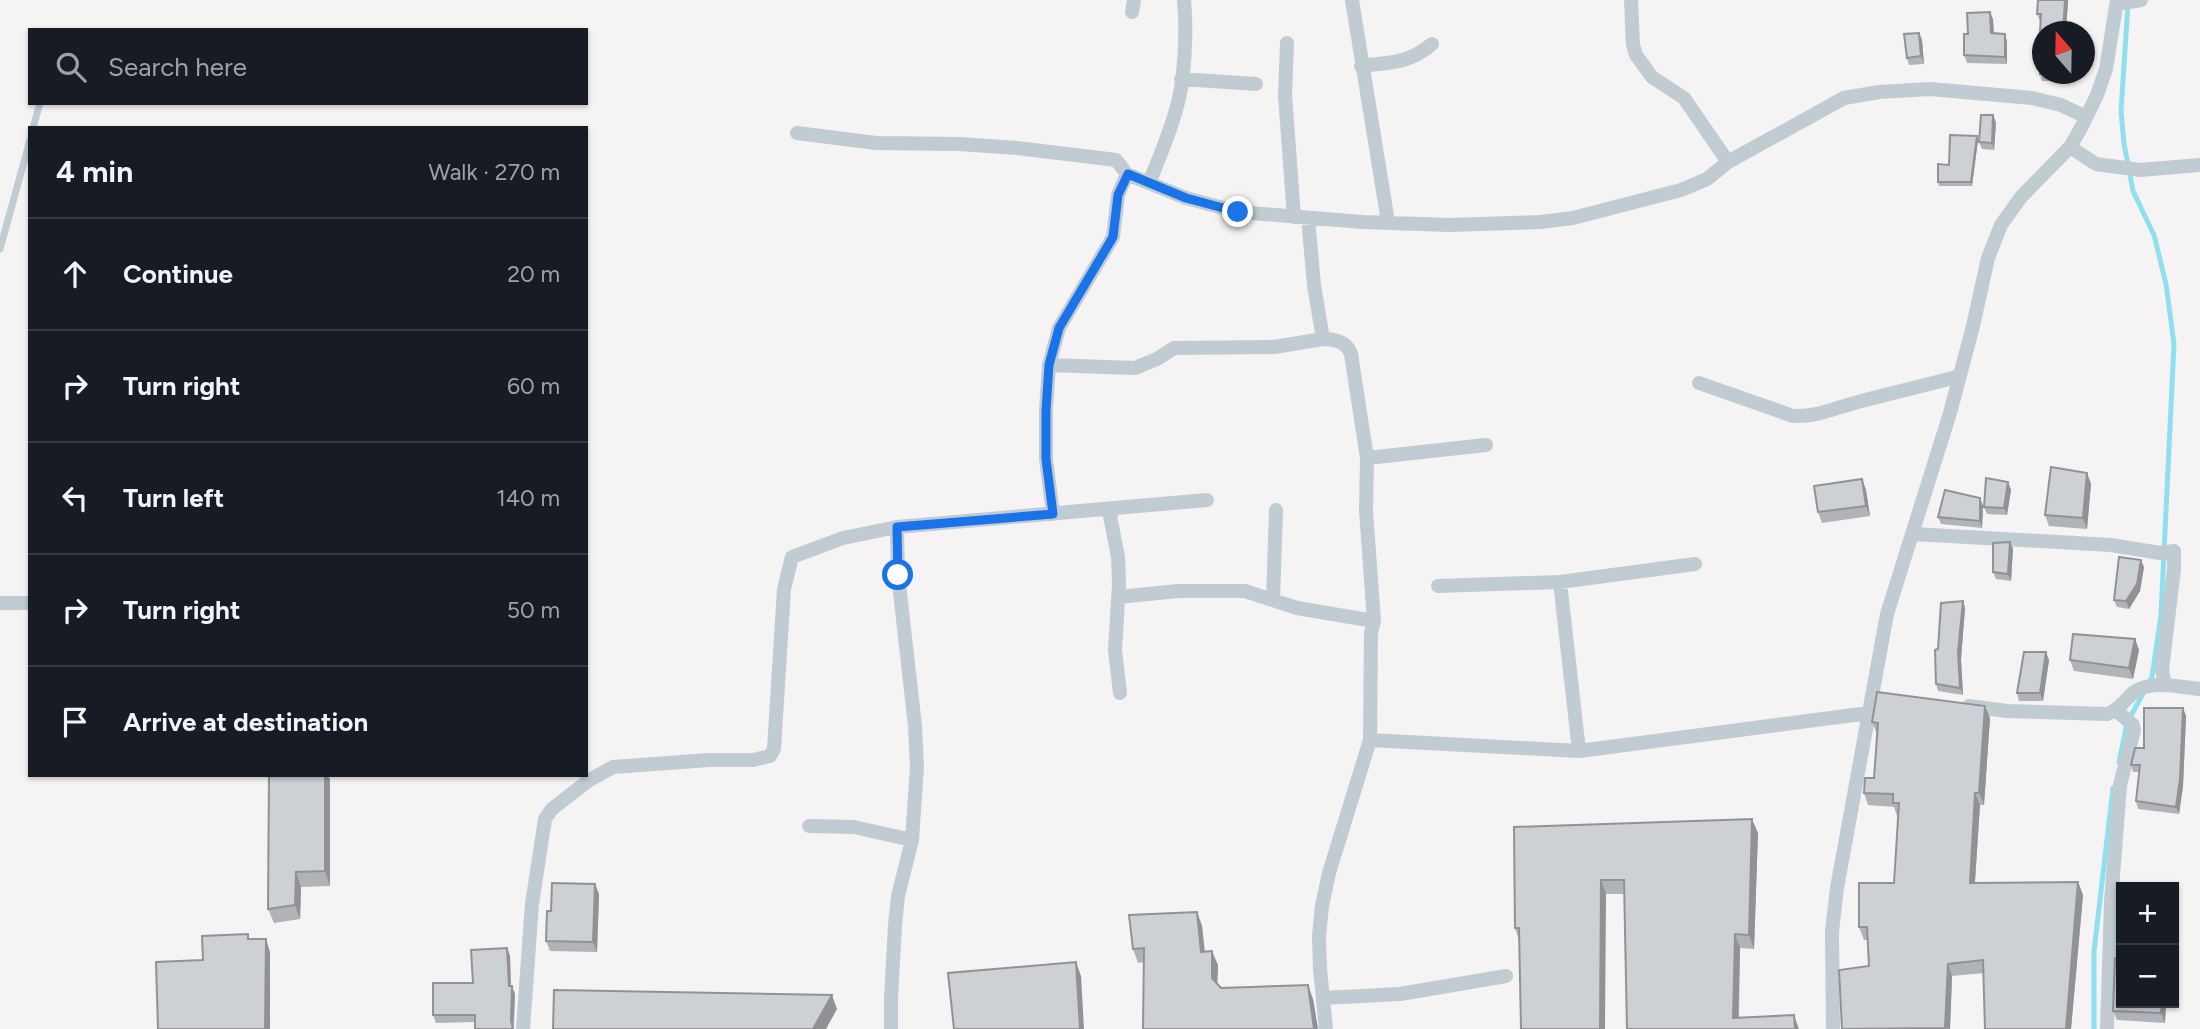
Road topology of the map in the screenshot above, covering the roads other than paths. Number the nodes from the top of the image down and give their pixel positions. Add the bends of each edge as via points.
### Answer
1 (1184, 0) edge
2 (1352, 0) edge
3 (1631, 0) edge
4 (2141, 0) edge
5 (2117, 2) edge
6 (1287, 43) dead end
7 (1432, 44) dead end
8 (1361, 65) junction
9 (1181, 79) junction
10 (1256, 84) dead end
11 (39, 105) edge
12 (2086, 117) junction
13 (34, 126) edge
14 (797, 133) dead end
15 (28, 147) edge
16 (2070, 147) junction
17 (1728, 162) junction
18 (2200, 165) edge
19 (1128, 174) junction
20 (1149, 183) junction
21 (1301, 217) junction
22 (1388, 222) junction
23 (0, 249) edge
24 (1323, 339) junction
25 (1049, 365) junction
26 (1960, 376) junction
27 (1699, 383) dead end
28 (1486, 445) dead end
29 (1367, 457) junction
30 (1207, 500) dead end
31 (1113, 509) junction
32 (1276, 510) dead end
33 (1053, 514) junction
34 (897, 527) junction
35 (1913, 534) junction
36 (1695, 564) dead end
37 (1560, 582) junction
38 (1438, 586) dead end
39 (1118, 597) junction
40 (1273, 600) junction
41 (0, 603) edge
42 (28, 603) edge
43 (1374, 621) junction
44 (2154, 686) junction
45 (2200, 689) edge
46 (1120, 693) dead end
47 (1953, 703) edge
48 (1869, 713) junction
49 (2124, 718) junction
50 (1370, 740) junction
51 (1579, 751) junction
52 (809, 826) dead end
53 (912, 840) junction
54 (1506, 976) dead end
55 (1323, 998) junction
56 (523, 1029) edge
57 (891, 1029) edge
58 (1326, 1029) edge
59 (1833, 1029) edge
60 (2107, 1029) edge

1 - 9 street
2 - 8 street
3 - 17 street via 1636,55 1651,77 1684,98
4 - 5 street
5 - 12 street via 2106,69
6 - 21 street via 1285,96
7 - 8 street via 1417,57
8 - 22 street
9 - 10 street
9 - 20 street via 1177,107
11 - 13 lane
12 - 16 street
12 - 17 street via 2032,98 1930,89 1879,92 1844,98
14 - 19 street via 876,143 959,144 1086,155 1115,160
15 - 23 lane
16 - 18 street via 2096,164 2140,170
16 - 26 street via 2021,197 2001,225 1988,258
17 - 22 street via 1707,179 1681,190 1573,218 1515,224
19 - 20 street
19 - 25 street via 1118,195 1113,237 1059,328
20 - 21 street via 1238,212
21 - 22 street
21 - 24 street
24 - 25 street via 1274,347 1174,348 1135,368
24 - 29 street via 1349,347
25 - 33 street via 1046,459
26 - 27 street via 1806,417
26 - 35 street
28 - 29 street
29 - 43 street
30 - 31 street
31 - 33 street
31 - 39 street
32 - 40 street
33 - 34 street
34 - 53 street via 917,766
34 - 56 street via 843,538 792,557 784,589 770,756 613,766 552,809 545,819 532,904
35 - 44 street via 2174,551 2162,670
35 - 48 street via 1887,614 1881,693
36 - 37 street
37 - 38 street
37 - 51 street
39 - 40 street via 1245,591
39 - 46 street via 1115,650
40 - 43 street
41 - 42 street
43 - 50 street
44 - 45 street
44 - 49 street via 2134,691
47 - 49 street
48 - 51 street
48 - 59 street via 1837,888 1832,932
49 - 60 street via 2132,742 2120,785
50 - 51 street
50 - 55 street via 1322,906
52 - 53 street via 862,828
53 - 57 street via 896,915
54 - 55 street via 1400,994
55 - 58 street

